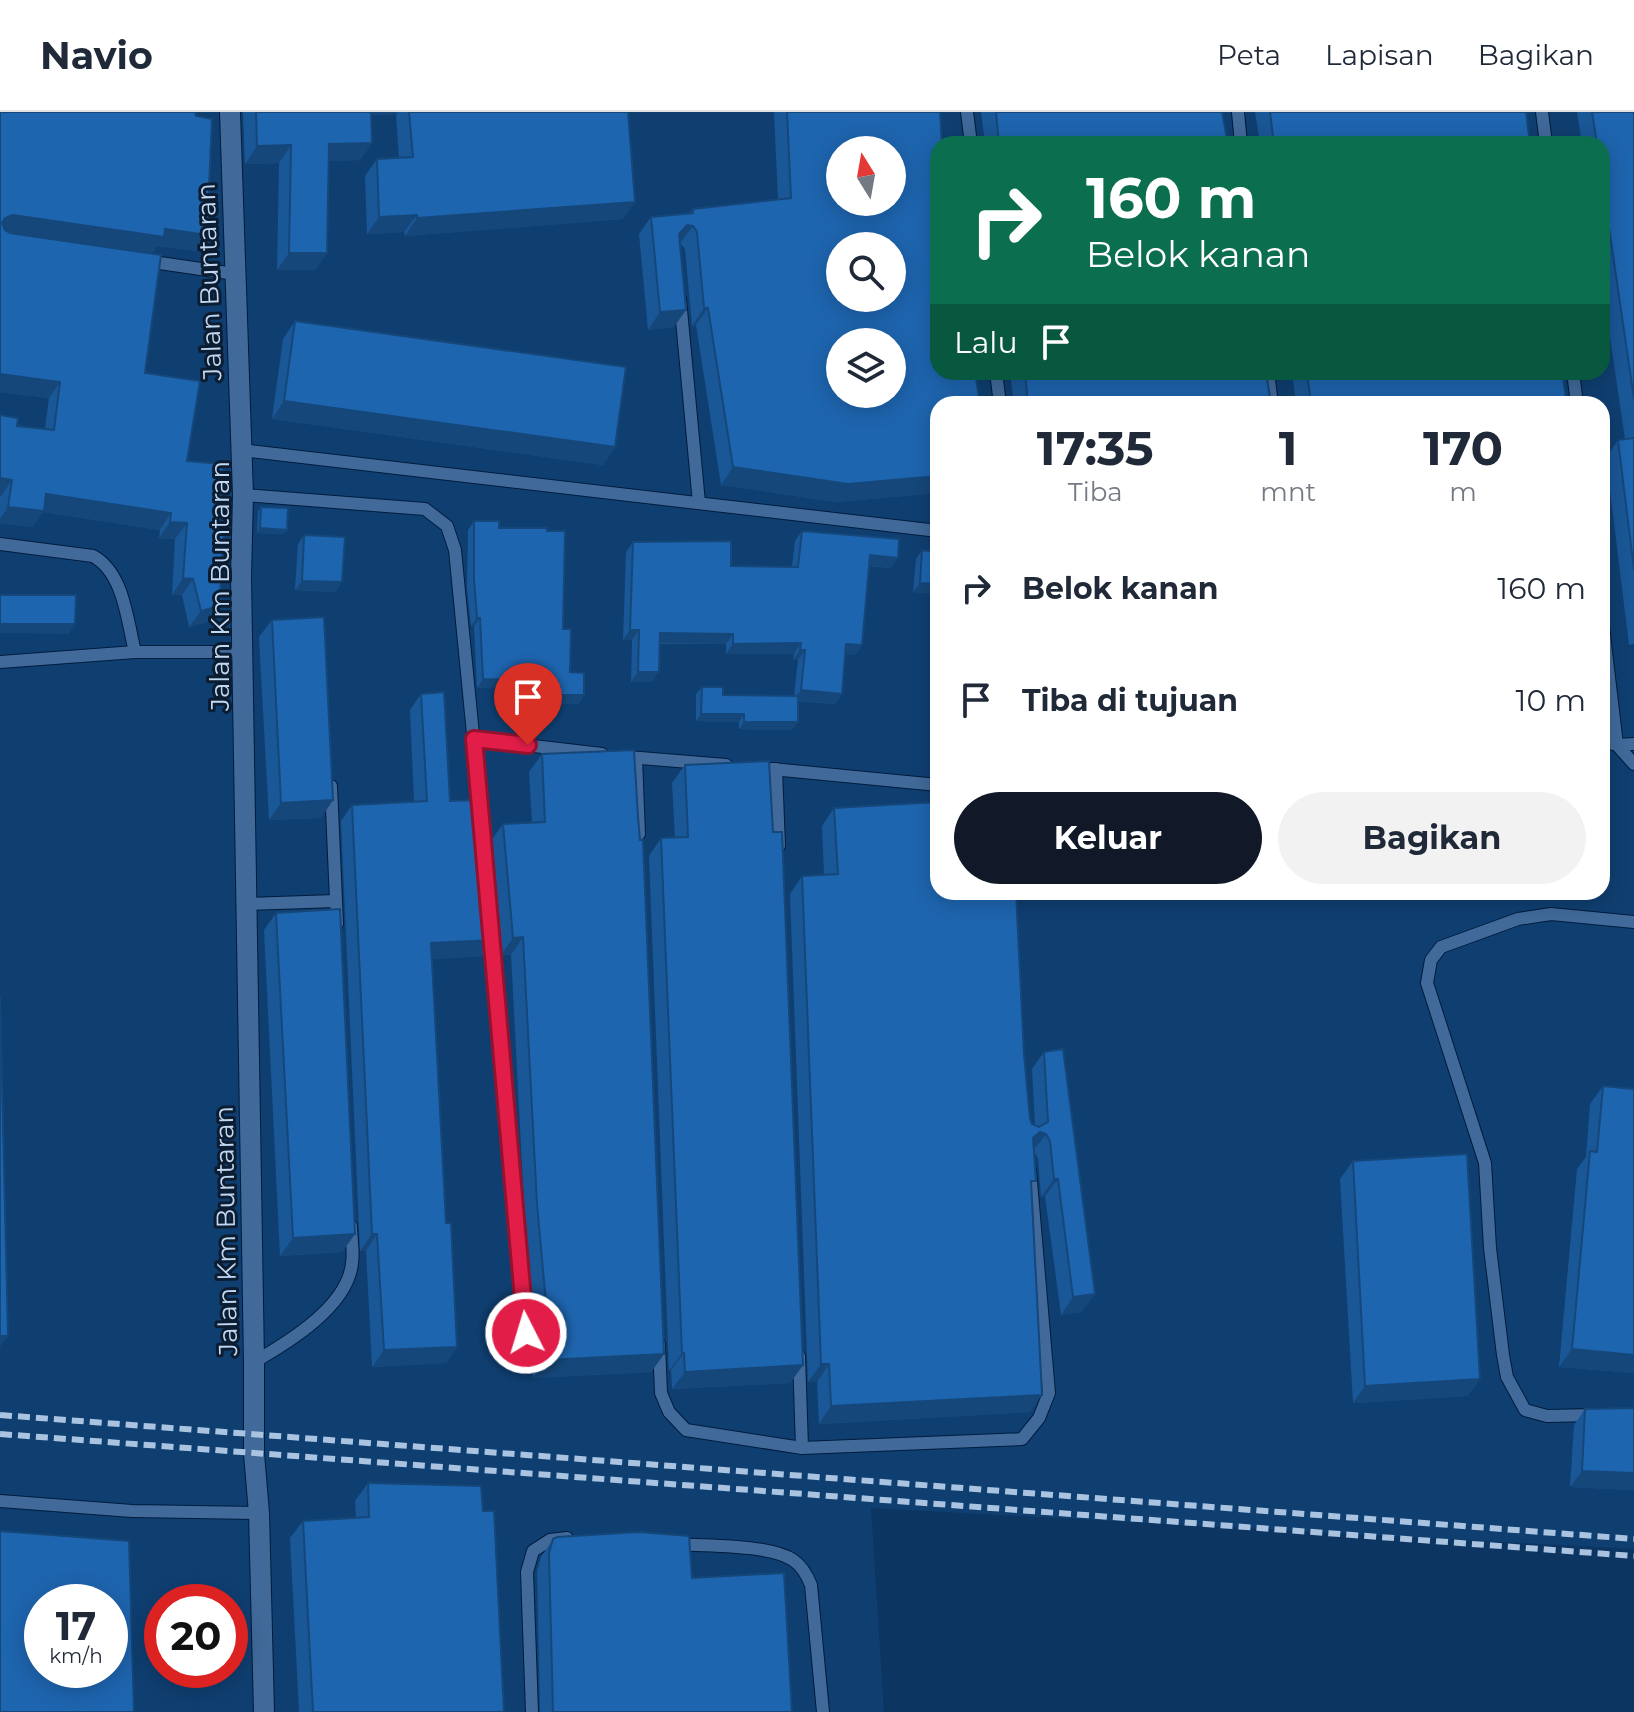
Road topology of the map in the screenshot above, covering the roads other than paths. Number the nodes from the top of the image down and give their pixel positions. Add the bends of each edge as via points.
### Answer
1 (230, 112) edge
2 (967, 112) edge
3 (1238, 112) edge
4 (1542, 112) edge
5 (970, 136) edge
6 (1240, 136) edge
7 (1545, 136) edge
8 (139, 260) edge
9 (235, 274) junction
10 (679, 282) edge
11 (241, 450) junction
12 (243, 495) junction
13 (699, 503) junction
14 (930, 530) edge
15 (0, 544) edge
16 (244, 649) junction
17 (135, 652) junction
18 (0, 662) edge
19 (1610, 686) edge
20 (474, 739) junction
21 (1610, 743) edge
22 (1634, 744) edge
23 (1617, 745) junction
24 (636, 758) junction
25 (1634, 764) edge
26 (745, 767) edge
27 (761, 768) edge
28 (776, 769) junction
29 (331, 778) edge
30 (930, 784) edge
31 (483, 836) edge
32 (640, 853) edge
33 (780, 864) edge
34 (336, 901) junction
35 (247, 904) junction
36 (489, 911) edge
37 (1634, 922) edge
38 (338, 933) edge
39 (1029, 1159) edge
40 (350, 1218) edge
41 (659, 1329) edge
42 (526, 1333) dead end
43 (798, 1337) edge
44 (254, 1362) junction
45 (1605, 1415) edge
46 (802, 1448) junction
47 (0, 1501) edge
48 (259, 1513) junction
49 (586, 1538) edge
50 (664, 1544) edge
51 (264, 1712) edge
52 (532, 1712) edge
53 (823, 1712) edge

1 - 9 street, Jalan Buntaran
2 - 5 lane
3 - 6 lane
4 - 7 lane
8 - 9 lane
9 - 11 street, Jalan Buntaran
10 - 13 lane
11 - 12 street, Jalan Km Buntaran
11 - 13 lane, Jalan Km Buntaran
12 - 16 street, Jalan Km Buntaran
12 - 20 lane via 425,509 447,526 455,550
13 - 14 lane, Jalan Km Buntaran
15 - 17 lane via 93,556 105,563 116,578
16 - 17 lane
16 - 35 street, Jalan Km Buntaran
17 - 18 lane
19 - 23 lane
20 - 24 lane
20 - 31 lane
21 - 23 lane
22 - 23 lane
23 - 25 lane
24 - 26 lane
24 - 32 lane
27 - 28 lane
28 - 30 lane
28 - 33 lane
29 - 34 lane
34 - 35 lane
34 - 38 lane
35 - 44 street, Jalan Km Buntaran
36 - 42 lane
37 - 45 lane via 1551,914 1518,919 1441,947 1431,960 1427,983 1485,1163 1507,1377 1525,1410 1547,1416
39 - 46 lane via 1049,1393 1039,1418 1022,1439
40 - 44 lane via 352,1266 336,1301 290,1342
41 - 46 lane via 661,1393 669,1412 686,1430
43 - 46 lane
44 - 48 street, Jalan Km Buntaran
47 - 48 lane
48 - 51 street
49 - 52 lane via 550,1540 533,1551 527,1572
50 - 53 lane via 773,1551 805,1571 811,1585

